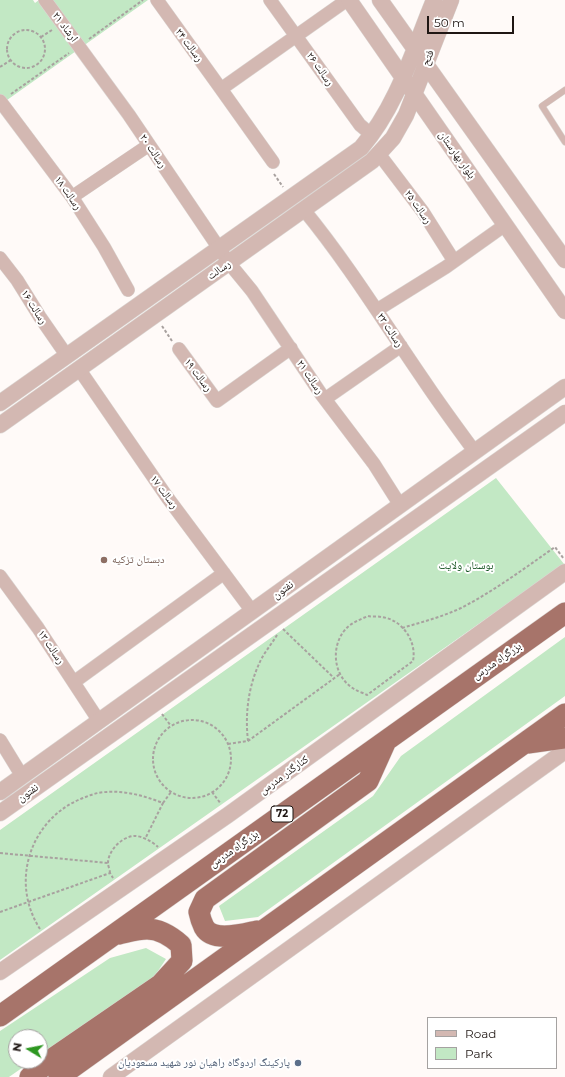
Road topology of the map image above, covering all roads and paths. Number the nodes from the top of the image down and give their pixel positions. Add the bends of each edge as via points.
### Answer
1 (45, 0) edge
2 (157, 0) edge
3 (270, 0) edge
4 (348, 0) edge
5 (380, 0) edge
6 (434, 0) edge
7 (451, 0) edge
8 (296, 36) junction
9 (414, 48) junction
10 (86, 55) joint
11 (11, 60) junction
12 (426, 64) junction
13 (0, 67) edge
14 (403, 77) junction
15 (565, 90) edge
16 (223, 91) junction
17 (414, 93) junction
18 (0, 101) edge
19 (372, 135) junction
20 (565, 142) edge
21 (149, 145) junction
22 (379, 154) junction
23 (273, 162) joint
24 (72, 197) junction
25 (290, 198) junction
26 (304, 210) junction
27 (505, 225) junction
28 (219, 248) junction
29 (0, 258) edge
30 (565, 260) edge
31 (454, 261) junction
32 (229, 263) junction
33 (128, 290) dead end
34 (377, 310) junction
35 (565, 311) edge
36 (154, 315) junction
37 (91, 339) junction
38 (401, 346) junction
39 (291, 348) junction
40 (179, 349) joint
41 (101, 353) junction
42 (67, 356) junction
43 (79, 369) junction
44 (565, 387) edge
45 (325, 399) junction
46 (0, 403) edge
47 (565, 413) edge
48 (0, 425) edge
49 (475, 452) junction
50 (400, 506) junction
51 (565, 561) edge
52 (565, 572) edge
53 (224, 573) junction
54 (0, 576) edge
55 (252, 611) junction
56 (565, 613) edge
57 (402, 628) junction
58 (170, 670) junction
59 (340, 674) junction
60 (334, 678) junction
61 (74, 682) junction
62 (181, 685) junction
63 (565, 714) edge
64 (99, 721) junction
65 (565, 738) edge
66 (0, 740) edge
67 (387, 740) junction
68 (248, 741) junction
69 (228, 744) junction
70 (523, 744) junction
71 (565, 752) edge
72 (22, 776) junction
73 (0, 792) edge
74 (171, 792) junction
75 (163, 803) junction
76 (0, 813) edge
77 (145, 839) junction
78 (0, 853) edge
79 (29, 856) junction
80 (167, 857) junction
81 (108, 863) junction
82 (110, 873) junction
83 (120, 890) junction
84 (28, 902) junction
85 (0, 912) edge
86 (264, 929) junction
87 (112, 936) junction
88 (47, 940) junction
89 (0, 972) edge
90 (0, 1016) edge
91 (30, 1077) edge
92 (59, 1077) edge
93 (110, 1077) edge

1 - 10 street, ارشاد ۲۱
2 - 16 street, رسالت ۲۴
3 - 8 street, رسالت ۲۶
4 - 8 street
4 - 14 street, بلوار بهارستان
5 - 9 street
6 - 9 street, فتح
7 - 12 street, فتح
8 - 16 street
8 - 19 street, رسالت ۲۶ via 360,125
9 - 12 street
9 - 14 street, فتح
10 - 21 street, رسالت ٢٠
11 - 11 path via 7,48 10,39 16,33 25,30 42,37 45,55 40,63 32,68 23,68
11 - 13 path
12 - 17 street, فتح
12 - 30 street
14 - 17 street, بلوار بهارستان
14 - 19 street, رسالت via 388,111
15 - 20 lane via 542,106
16 - 23 street, رسالت ۲۴
17 - 22 street, رسالت via 393,138
17 - 27 street, بلوار بهارستان
18 - 24 street, رسالت ۱۸
19 - 25 street, رسالت via 360,148
21 - 24 street
21 - 28 street, رسالت ٢٠
22 - 26 street, رسالت
22 - 31 street, رسالت ۲۵ via 423,212
23 - 25 path via 270,170
24 - 33 street, رسالت ۱۸
25 - 28 street, رسالت
26 - 32 street, رسالت
26 - 34 street, رسالت ۲۳ via 327,238
27 - 31 street
27 - 35 street, بلوار بهارستان
28 - 32 street, رسالت ۲۱
28 - 37 street, رسالت
29 - 42 street, رسالت ۱۶
31 - 34 street
32 - 36 street, رسالت
32 - 39 street, رسالت ۲۱ via 252,291
34 - 38 street, رسالت ۲۳
36 - 40 path, رسالت ۱۹
36 - 41 street, رسالت
37 - 41 street
37 - 42 street, رسالت
38 - 45 street
38 - 49 street, رسالت ۲۳
39 - 40 street, رسالت ۱۹ via 217,400
39 - 45 street, رسالت ۲۱
41 - 43 street, رسالت
42 - 46 street, رسالت
43 - 48 street, رسالت
43 - 53 street, رسالت ۱۷ via 167,497
44 - 49 street, نفتون
45 - 50 street, رسالت ۲۱ via 374,464
47 - 62 street, نفتون
49 - 50 street, نفتون
50 - 55 street, نفتون
51 - 57 path via 555,547 461,608 433,620
52 - 80 street, کنارگذر مدرس
53 - 55 street, رسالت ۱۷
53 - 61 street
54 - 61 street, رسالت ۱۳
55 - 58 street, نفتون
56 - 67 highway, بزرگراه مدرس / 72
57 - 59 path via 395,621 382,617 368,616 355,621 345,630 338,642 335,655
57 - 59 path via 412,642 413,661 367,695 355,690
58 - 62 street
58 - 64 street, نفتون
59 - 60 path
60 - 68 path
60 - 68 path via 281,628 259,663 252,681 246,724
61 - 64 street, رسالت ۱۳
62 - 76 street, نفتون
63 - 70 highway
64 - 72 street, نفتون
65 - 70 highway
66 - 72 street
67 - 86 highway via 368,780 205,899 199,912 204,929 215,936 233,936
67 - 87 highway, بزرگراه مدرس / 72
68 - 69 path
69 - 74 path via 229,771 222,783 212,792 200,798 186,798
69 - 74 path via 210,725 197,720 183,721 171,726 154,748 153,761 156,774 163,786
70 - 86 highway
71 - 93 street
72 - 73 street, نفتون
74 - 75 path
75 - 77 path
75 - 79 path via 136,794 116,792 97,793 74,802 46,824 34,842
77 - 80 path via 155,844
77 - 81 path via 135,836 122,840 112,850
78 - 79 path
79 - 81 path
79 - 84 path via 26,873
80 - 83 street, کنارگذر مدرس
81 - 82 path
82 - 83 path
82 - 84 path
83 - 88 street, کنارگذر مدرس
84 - 85 path
84 - 88 path via 36,923
86 - 92 highway
87 - 90 highway, بزرگراه مدرس / 72
87 - 91 highway via 148,929 161,932 174,938 181,945 182,961 160,985
88 - 89 street, کنارگذر مدرس

